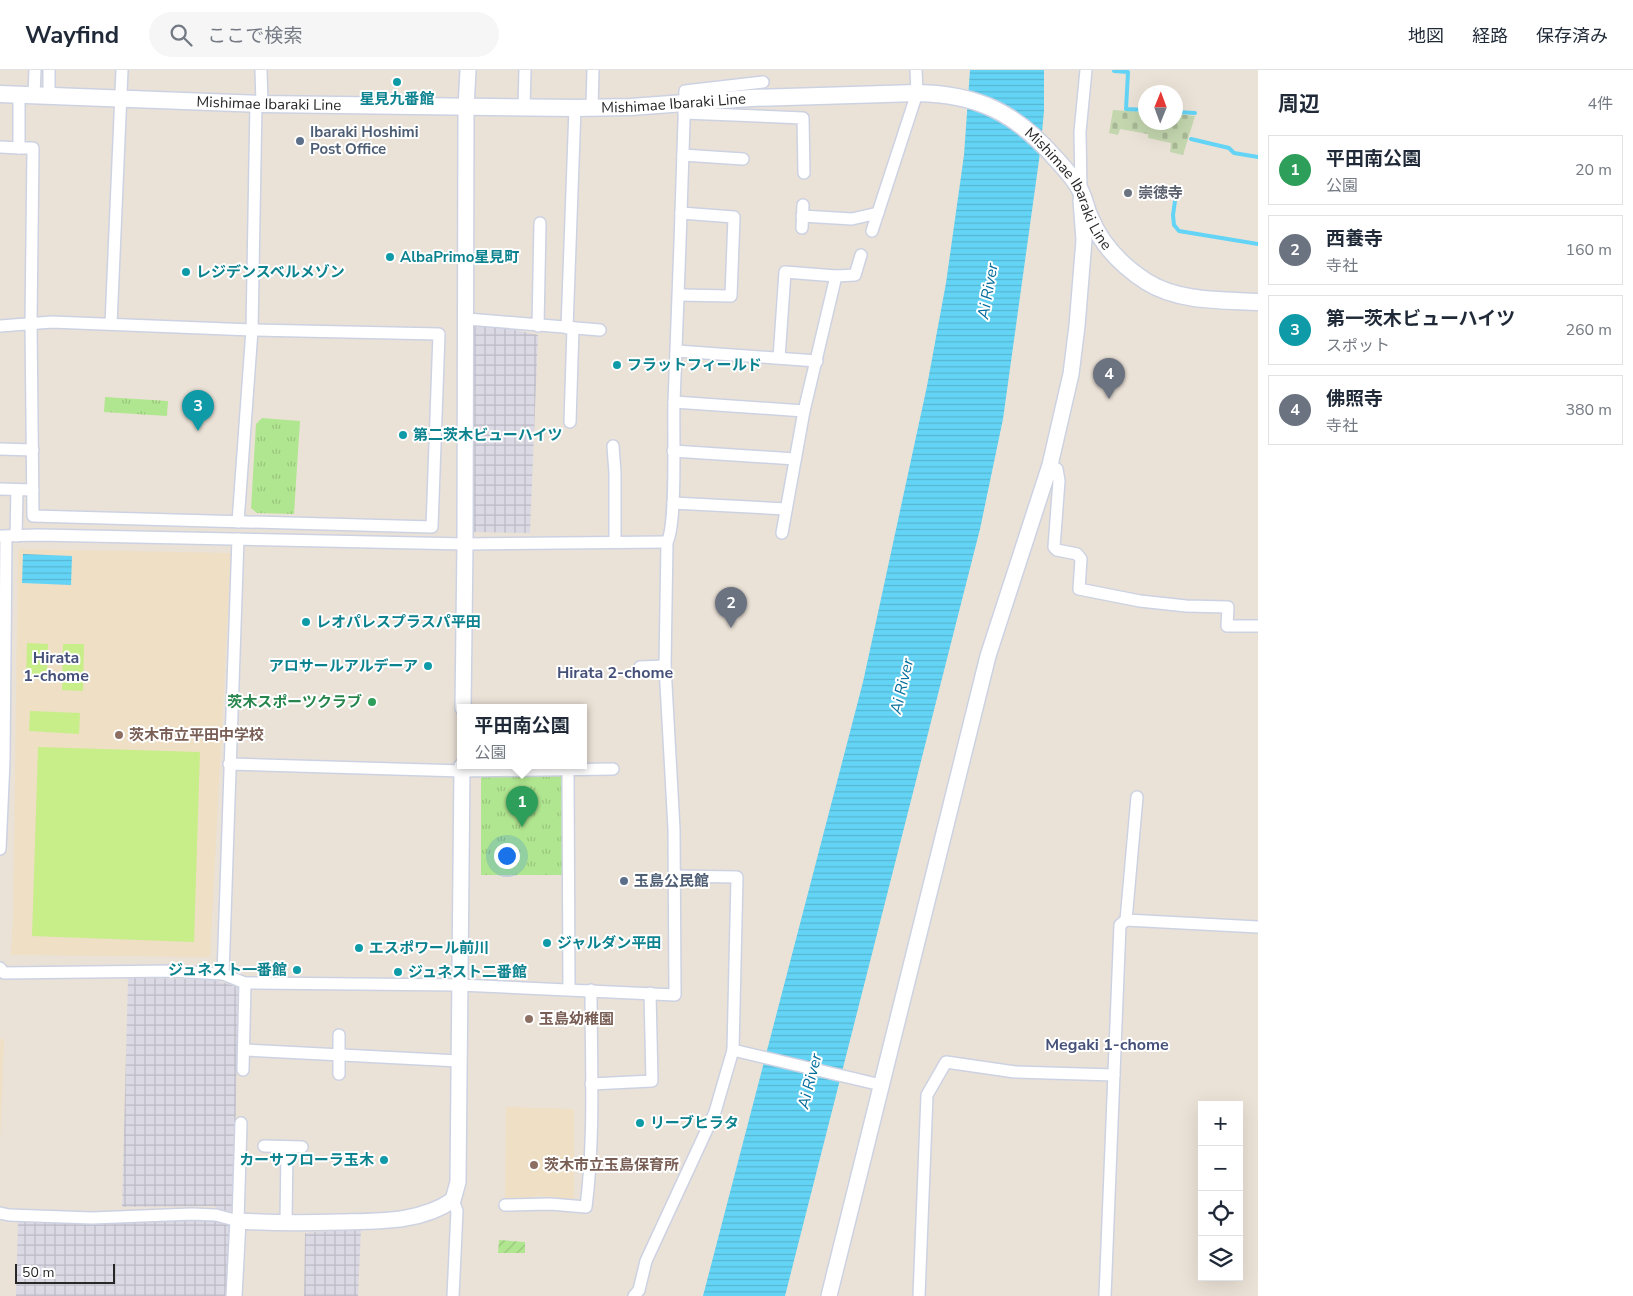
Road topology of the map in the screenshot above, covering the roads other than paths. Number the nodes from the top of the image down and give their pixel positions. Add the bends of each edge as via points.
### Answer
1 (34, 70) edge
2 (49, 70) edge
3 (122, 70) edge
4 (261, 70) edge
5 (468, 70) edge
6 (525, 70) edge
7 (593, 70) edge
8 (916, 70) edge
9 (1086, 70) edge
10 (763, 81) edge
11 (922, 93) junction
12 (0, 94) edge
13 (34, 95) junction
14 (121, 98) junction
15 (259, 104) junction
16 (466, 108) junction
17 (524, 108) junction
18 (575, 108) junction
19 (592, 108) junction
20 (684, 108) junction
21 (0, 147) edge
22 (19, 148) junction
23 (683, 156) junction
24 (743, 159) dead end
25 (804, 173) dead end
26 (1081, 191) junction
27 (878, 213) junction
28 (681, 214) junction
29 (540, 223) dead end
30 (802, 228) dead end
31 (872, 231) dead end
32 (860, 255) dead end
33 (836, 276) junction
34 (679, 295) junction
35 (1258, 302) edge
36 (467, 319) junction
37 (31, 323) junction
38 (112, 324) junction
39 (0, 326) edge
40 (538, 326) junction
41 (570, 328) junction
42 (252, 330) junction
43 (600, 330) dead end
44 (677, 351) junction
45 (779, 358) junction
46 (817, 361) junction
47 (674, 402) junction
48 (804, 411) junction
49 (570, 422) dead end
50 (613, 446) dead end
51 (0, 449) edge
52 (33, 450) junction
53 (673, 451) junction
54 (795, 459) junction
55 (1050, 465) junction
56 (0, 489) edge
57 (17, 490) junction
58 (33, 490) junction
59 (673, 503) junction
60 (786, 509) junction
61 (238, 522) junction
62 (782, 533) dead end
63 (7, 536) edge
64 (238, 539) junction
65 (615, 542) junction
66 (667, 542) junction
67 (466, 544) junction
68 (1258, 626) edge
69 (665, 666) junction
70 (640, 668) dead end
71 (463, 704) edge
72 (229, 764) junction
73 (457, 768) edge
74 (462, 769) edge
75 (568, 769) joint
76 (613, 769) dead end
77 (1137, 797) dead end
78 (0, 849) edge
79 (674, 876) junction
80 (1126, 920) junction
81 (1258, 927) edge
82 (0, 968) edge
83 (223, 974) junction
84 (245, 983) junction
85 (459, 985) junction
86 (569, 989) junction
87 (591, 990) junction
88 (650, 993) junction
89 (339, 1036) dead end
90 (244, 1050) junction
91 (736, 1050) junction
92 (339, 1055) junction
93 (459, 1061) junction
94 (243, 1070) dead end
95 (339, 1074) dead end
96 (1114, 1075) junction
97 (591, 1084) junction
98 (881, 1085) junction
99 (241, 1123) dead end
100 (264, 1146) dead end
101 (287, 1147) junction
102 (302, 1147) dead end
103 (454, 1200) junction
104 (506, 1205) dead end
105 (0, 1213) edge
106 (238, 1221) junction
107 (286, 1224) junction
108 (234, 1296) edge
109 (453, 1296) edge
110 (634, 1296) edge
111 (829, 1296) edge
112 (919, 1296) edge
113 (1105, 1296) edge

1 - 13 street
2 - 13 street
3 - 14 street
4 - 15 street
5 - 16 street
6 - 17 street
7 - 19 street
8 - 11 street
9 - 26 street via 1080,132
10 - 20 street via 685,91
11 - 20 main road, Mishimae Ibaraki Line via 751,98
11 - 26 main road, Mishimae Ibaraki Line via 966,98 997,109 1038,138 1069,172
11 - 27 street
12 - 13 main road, Mishimae Ibaraki Line
13 - 14 main road, Mishimae Ibaraki Line
13 - 22 street
14 - 15 main road, Mishimae Ibaraki Line
14 - 38 street
15 - 16 main road, Mishimae Ibaraki Line
15 - 42 street
16 - 17 main road, Mishimae Ibaraki Line
16 - 36 street
17 - 18 main road, Mishimae Ibaraki Line
18 - 19 main road, Mishimae Ibaraki Line
18 - 41 street
19 - 20 main road, Mishimae Ibaraki Line
20 - 23 street
20 - 25 street via 763,111 803,118
21 - 22 street
22 - 37 street via 33,148
23 - 24 street
23 - 28 street
26 - 35 main road, Mishimae Ibaraki Line via 1102,241 1120,262 1147,282 1180,295
26 - 55 street via 1084,240 1077,326 1071,374
27 - 30 street via 852,219 803,210
27 - 31 street
28 - 34 street
28 - 34 street via 734,217 732,296
29 - 40 street
32 - 33 street via 855,275
33 - 45 street via 785,272
33 - 46 street
34 - 44 street
36 - 40 street
36 - 67 street
37 - 38 street
37 - 39 street
37 - 52 street
38 - 42 street
40 - 41 street
41 - 43 street
41 - 49 street
42 - 61 street
42 - 61 street via 439,334 432,527
44 - 45 street
44 - 47 street
45 - 46 street
46 - 48 street
47 - 48 street
47 - 53 street
48 - 54 street
50 - 65 street
51 - 52 street
52 - 58 street
53 - 54 street
53 - 59 street
54 - 60 street
55 - 68 street via 1057,469 1059,481 1054,546 1057,550 1077,554 1080,559 1079,589 1140,601 1228,607 1227,626
55 - 98 street via 988,656
56 - 57 street
57 - 58 street
57 - 63 street
58 - 61 street via 33,516
59 - 60 street
59 - 66 street
60 - 62 street
63 - 64 street
63 - 78 street
64 - 67 street
64 - 72 street
65 - 66 street
65 - 67 street
66 - 69 street
67 - 71 street
69 - 70 street
69 - 79 street via 672,768
72 - 73 street
72 - 83 street
74 - 85 street
75 - 76 street
75 - 86 street
77 - 80 street
79 - 88 street via 675,995
79 - 91 street via 737,877
80 - 81 street
80 - 96 street via 1120,925
82 - 83 street via 4,973 172,971
83 - 84 street
84 - 85 street
84 - 90 street
85 - 86 street
85 - 93 street
86 - 87 street
87 - 88 street
87 - 97 street
88 - 97 street via 652,1081
89 - 92 street
90 - 92 street
90 - 94 street
91 - 98 street
91 - 110 street via 715,1112 646,1261 639,1290
92 - 93 street
92 - 95 street
93 - 103 street via 458,1182
96 - 112 street via 1015,1072 946,1062 927,1095
96 - 113 street
97 - 104 street via 586,1207
98 - 111 street
99 - 106 street
100 - 101 street
101 - 102 street
101 - 107 street
103 - 107 street via 441,1208 393,1221
103 - 109 street
105 - 106 street via 92,1218 216,1214
106 - 107 street
106 - 108 street

